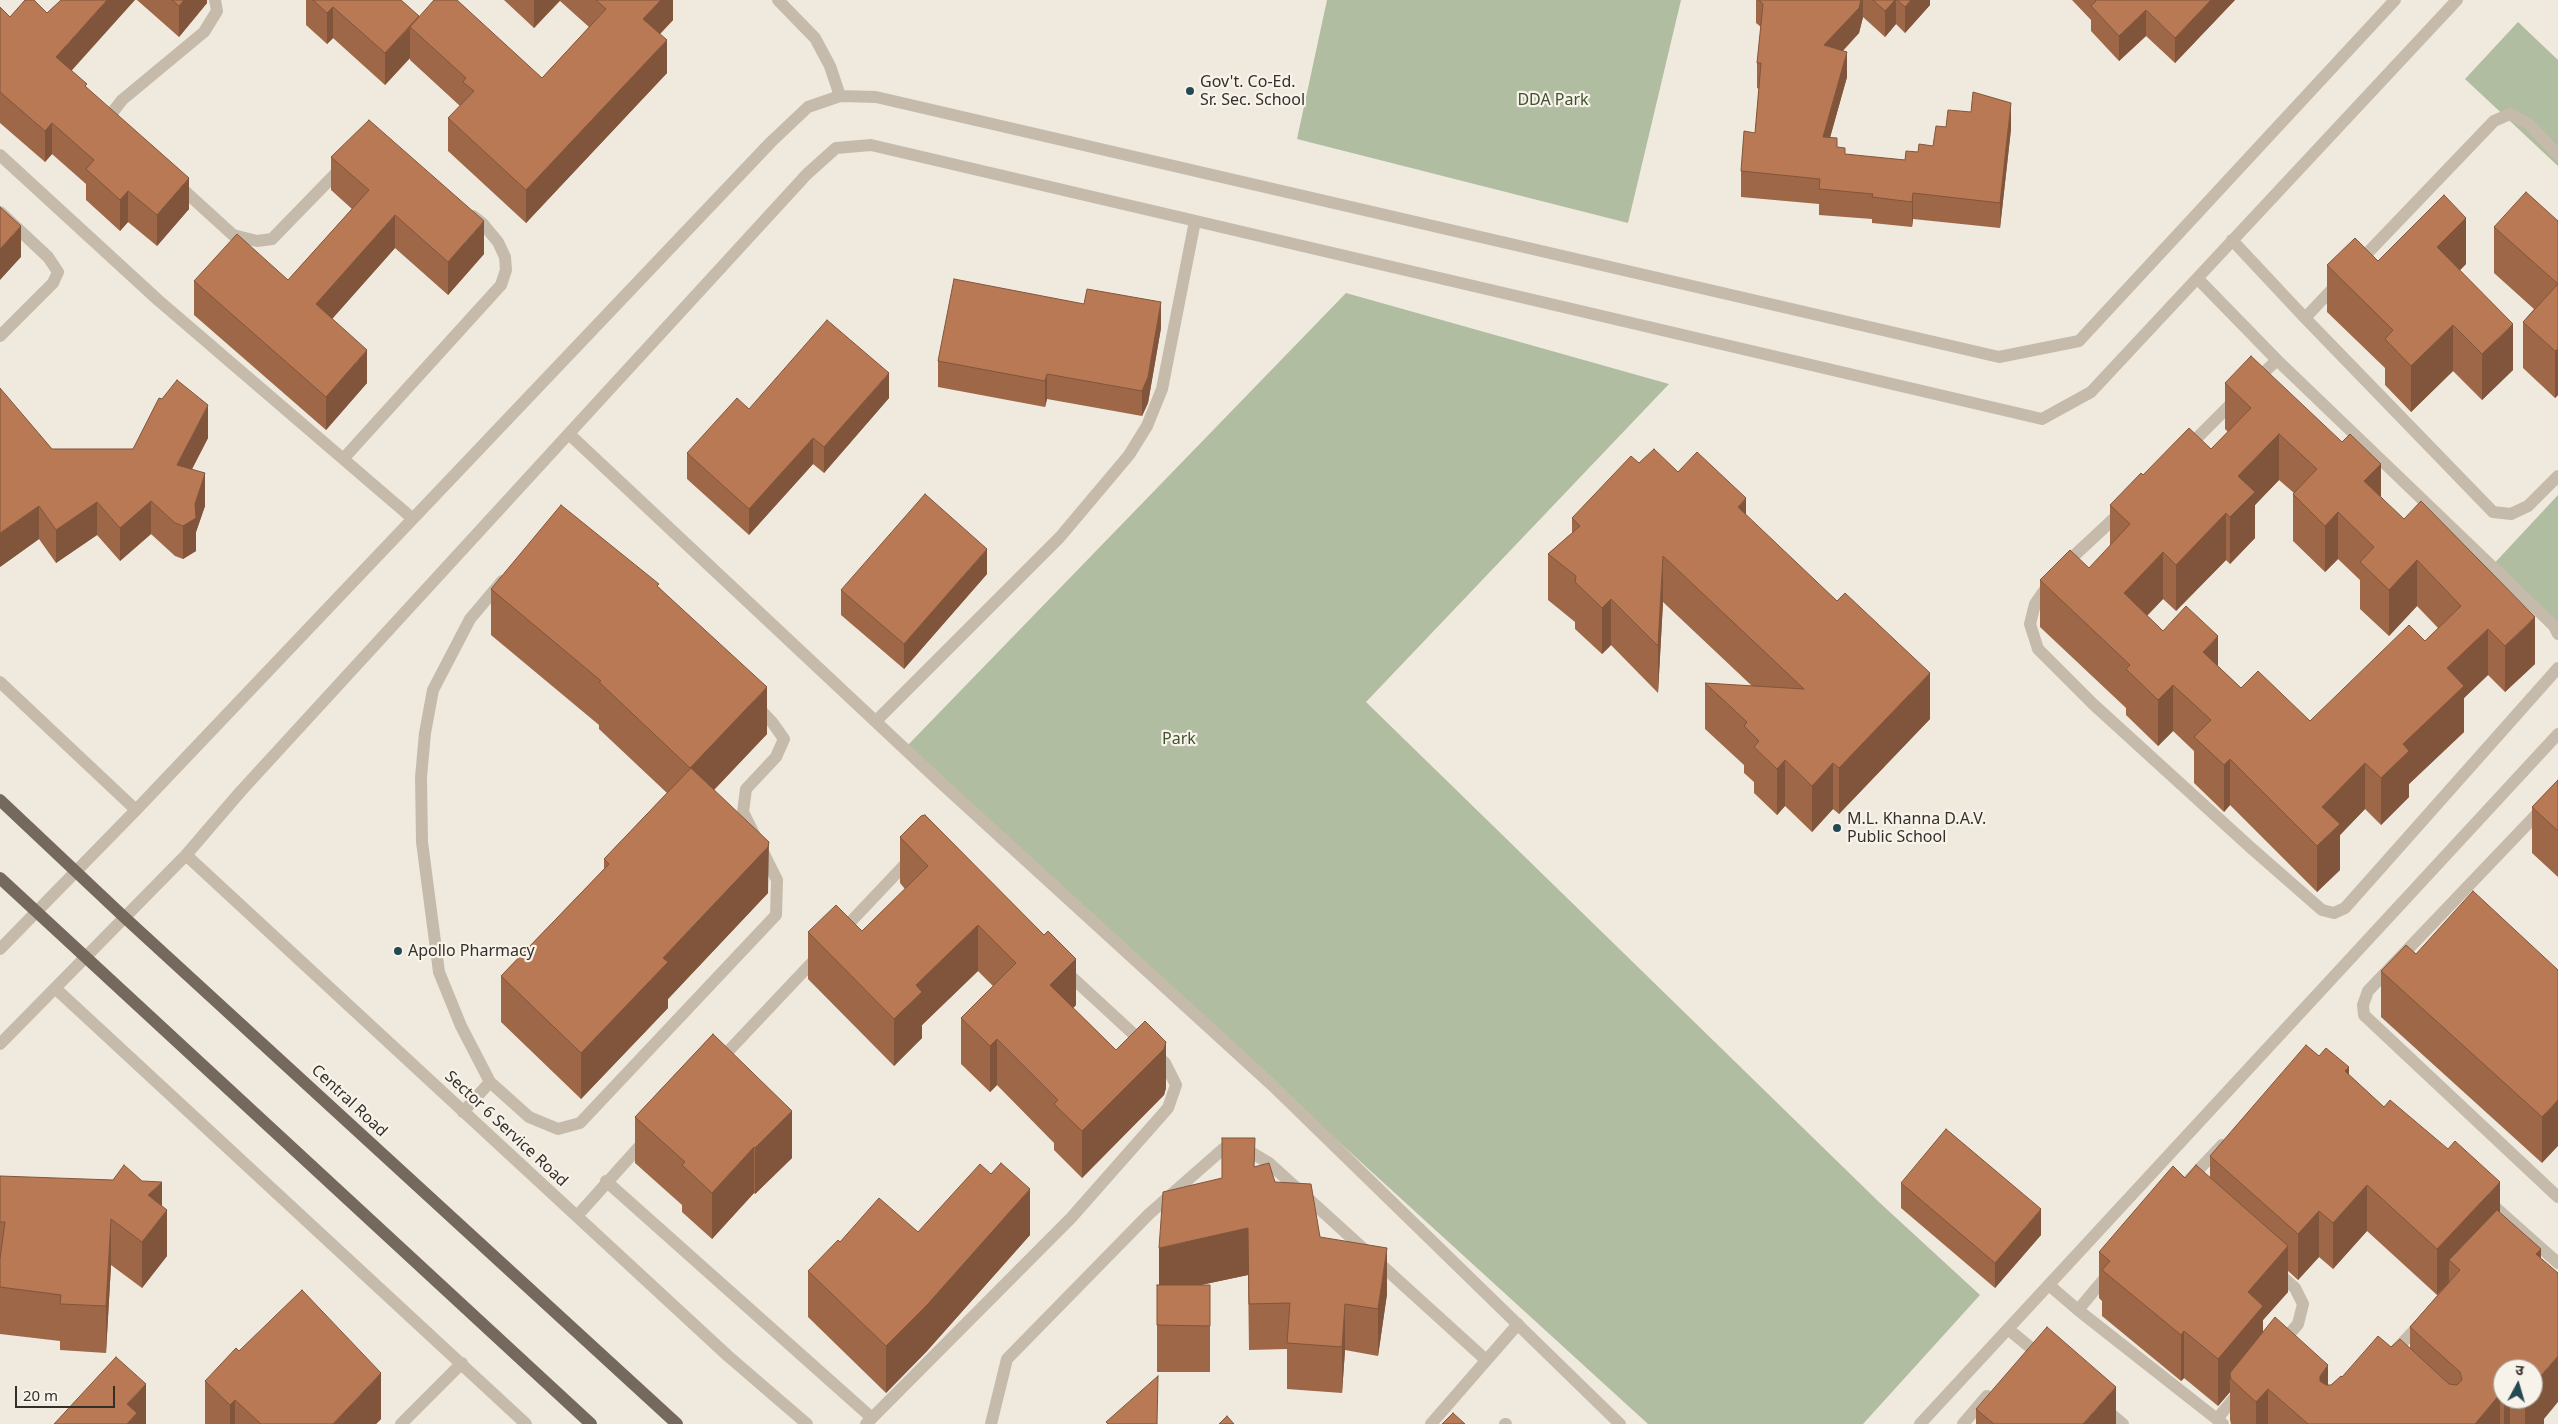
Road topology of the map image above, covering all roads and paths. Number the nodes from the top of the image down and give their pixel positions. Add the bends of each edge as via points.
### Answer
1 (215, 0) edge
2 (778, 0) edge
3 (2396, 0) edge
4 (2457, 0) edge
5 (840, 96) junction
6 (122, 135) edge
7 (0, 154) edge
8 (2558, 155) edge
9 (351, 158) edge
10 (166, 175) edge
11 (460, 207) edge
12 (0, 212) edge
13 (1195, 221) junction
14 (2232, 240) junction
15 (2198, 279) junction
16 (2305, 318) junction
17 (0, 336) edge
18 (2277, 360) junction
19 (569, 434) junction
20 (2178, 456) edge
21 (344, 458) junction
22 (2558, 476) edge
23 (2128, 505) edge
24 (412, 518) junction
25 (514, 570) edge
26 (2558, 634) edge
27 (2558, 668) edge
28 (0, 682) edge
29 (745, 694) edge
30 (876, 721) junction
31 (2558, 734) edge
32 (2558, 792) edge
33 (0, 800) edge
34 (136, 810) junction
35 (921, 854) edge
36 (186, 855) junction
37 (75, 871) junction
38 (0, 878) edge
39 (36, 912) junction
40 (123, 916) junction
41 (1, 946) edge
42 (84, 956) junction
43 (1055, 961) edge
44 (55, 988) junction
45 (0, 1044) edge
46 (708, 1073) edge
47 (490, 1082) junction
48 (463, 1112) junction
49 (654, 1131) edge
50 (2234, 1132) edge
51 (606, 1181) junction
52 (2479, 1193) edge
53 (2190, 1194) edge
54 (2558, 1197) edge
55 (577, 1216) junction
56 (2267, 1263) edge
57 (2558, 1263) edge
58 (2117, 1264) edge
59 (2049, 1285) junction
60 (2078, 1310) junction
61 (2433, 1311) edge
62 (1518, 1324) junction
63 (2008, 1329) junction
64 (2032, 1352) edge
65 (2273, 1353) edge
66 (1486, 1360) junction
67 (462, 1363) junction
68 (2392, 1367) edge
69 (2248, 1382) edge
70 (1994, 1389) edge
71 (2093, 1399) edge
72 (869, 1421) edge
73 (2220, 1421) edge
74 (402, 1424) edge
75 (526, 1424) edge
76 (591, 1424) edge
77 (677, 1424) edge
78 (807, 1424) edge
79 (991, 1424) edge
80 (1431, 1424) edge
81 (1620, 1424) edge
82 (1920, 1424) edge
83 (1962, 1424) edge
84 (2123, 1424) edge

1 - 6 street via 217,11 204,32 122,100 112,113 115,128
2 - 5 street via 815,38 830,66
3 - 5 street via 2079,340 2000,357 876,97
4 - 14 street
5 - 24 street via 808,107 771,142
7 - 21 street via 158,300
8 - 16 street via 2529,124 2510,114 2494,120
9 - 10 street via 272,239 257,241 233,235
11 - 21 street via 483,224 506,257 501,285
12 - 17 street via 48,257 58,272 53,283
13 - 15 street via 2042,419 2091,392
13 - 19 street via 871,146 836,148 807,174
13 - 30 street via 1162,389 1147,426 1129,455 1060,538
14 - 15 street
14 - 16 street
15 - 18 street
16 - 22 street via 2493,512 2511,514 2528,506
18 - 20 street
18 - 26 street via 2554,626
19 - 30 street
19 - 36 street
21 - 24 street
23 - 27 street via 2068,560 2035,604 2030,624 2038,648 2163,769 2322,910 2334,913 2345,908
24 - 34 street
25 - 47 street via 506,575 470,620 433,690 421,777 422,842 439,972 457,1018
28 - 34 street
29 - 47 street via 784,739 776,757 746,789 743,812 777,880 776,915 580,1123 558,1129 529,1117
30 - 62 street via 1272,1085
31 - 59 street
32 - 54 street via 2368,991 2362,1005 2364,1015
33 - 37 main road, Central Road
34 - 37 street
35 - 46 street via 913,856
36 - 40 street
36 - 48 street, Sector 6 Service Road
37 - 39 street
37 - 40 main road, Central Road
38 - 39 main road
39 - 41 street
39 - 42 main road
40 - 42 street
40 - 77 main road, Central Road
42 - 44 street
42 - 76 main road
43 - 72 street via 1165,1064 1176,1085 1168,1108 1071,1218
44 - 45 street
44 - 67 street
47 - 48 street
48 - 55 street, Sector 6 Service Road
49 - 51 street
50 - 53 street via 2182,1188
51 - 55 street
51 - 72 street
52 - 57 street via 2512,1229
55 - 78 street, Sector 6 Service Road via 728,1356
56 - 65 street via 2295,1288 2303,1304 2298,1324
58 - 60 street
59 - 60 street
59 - 63 street
60 - 73 street
61 - 68 street via 2385,1361
62 - 66 street
62 - 81 street
63 - 64 street
63 - 82 street
66 - 79 street via 1269,1163 1242,1148 1223,1149 1149,1214 1008,1359
66 - 80 street
67 - 74 street
67 - 75 street
69 - 73 street
70 - 83 street
71 - 84 street

